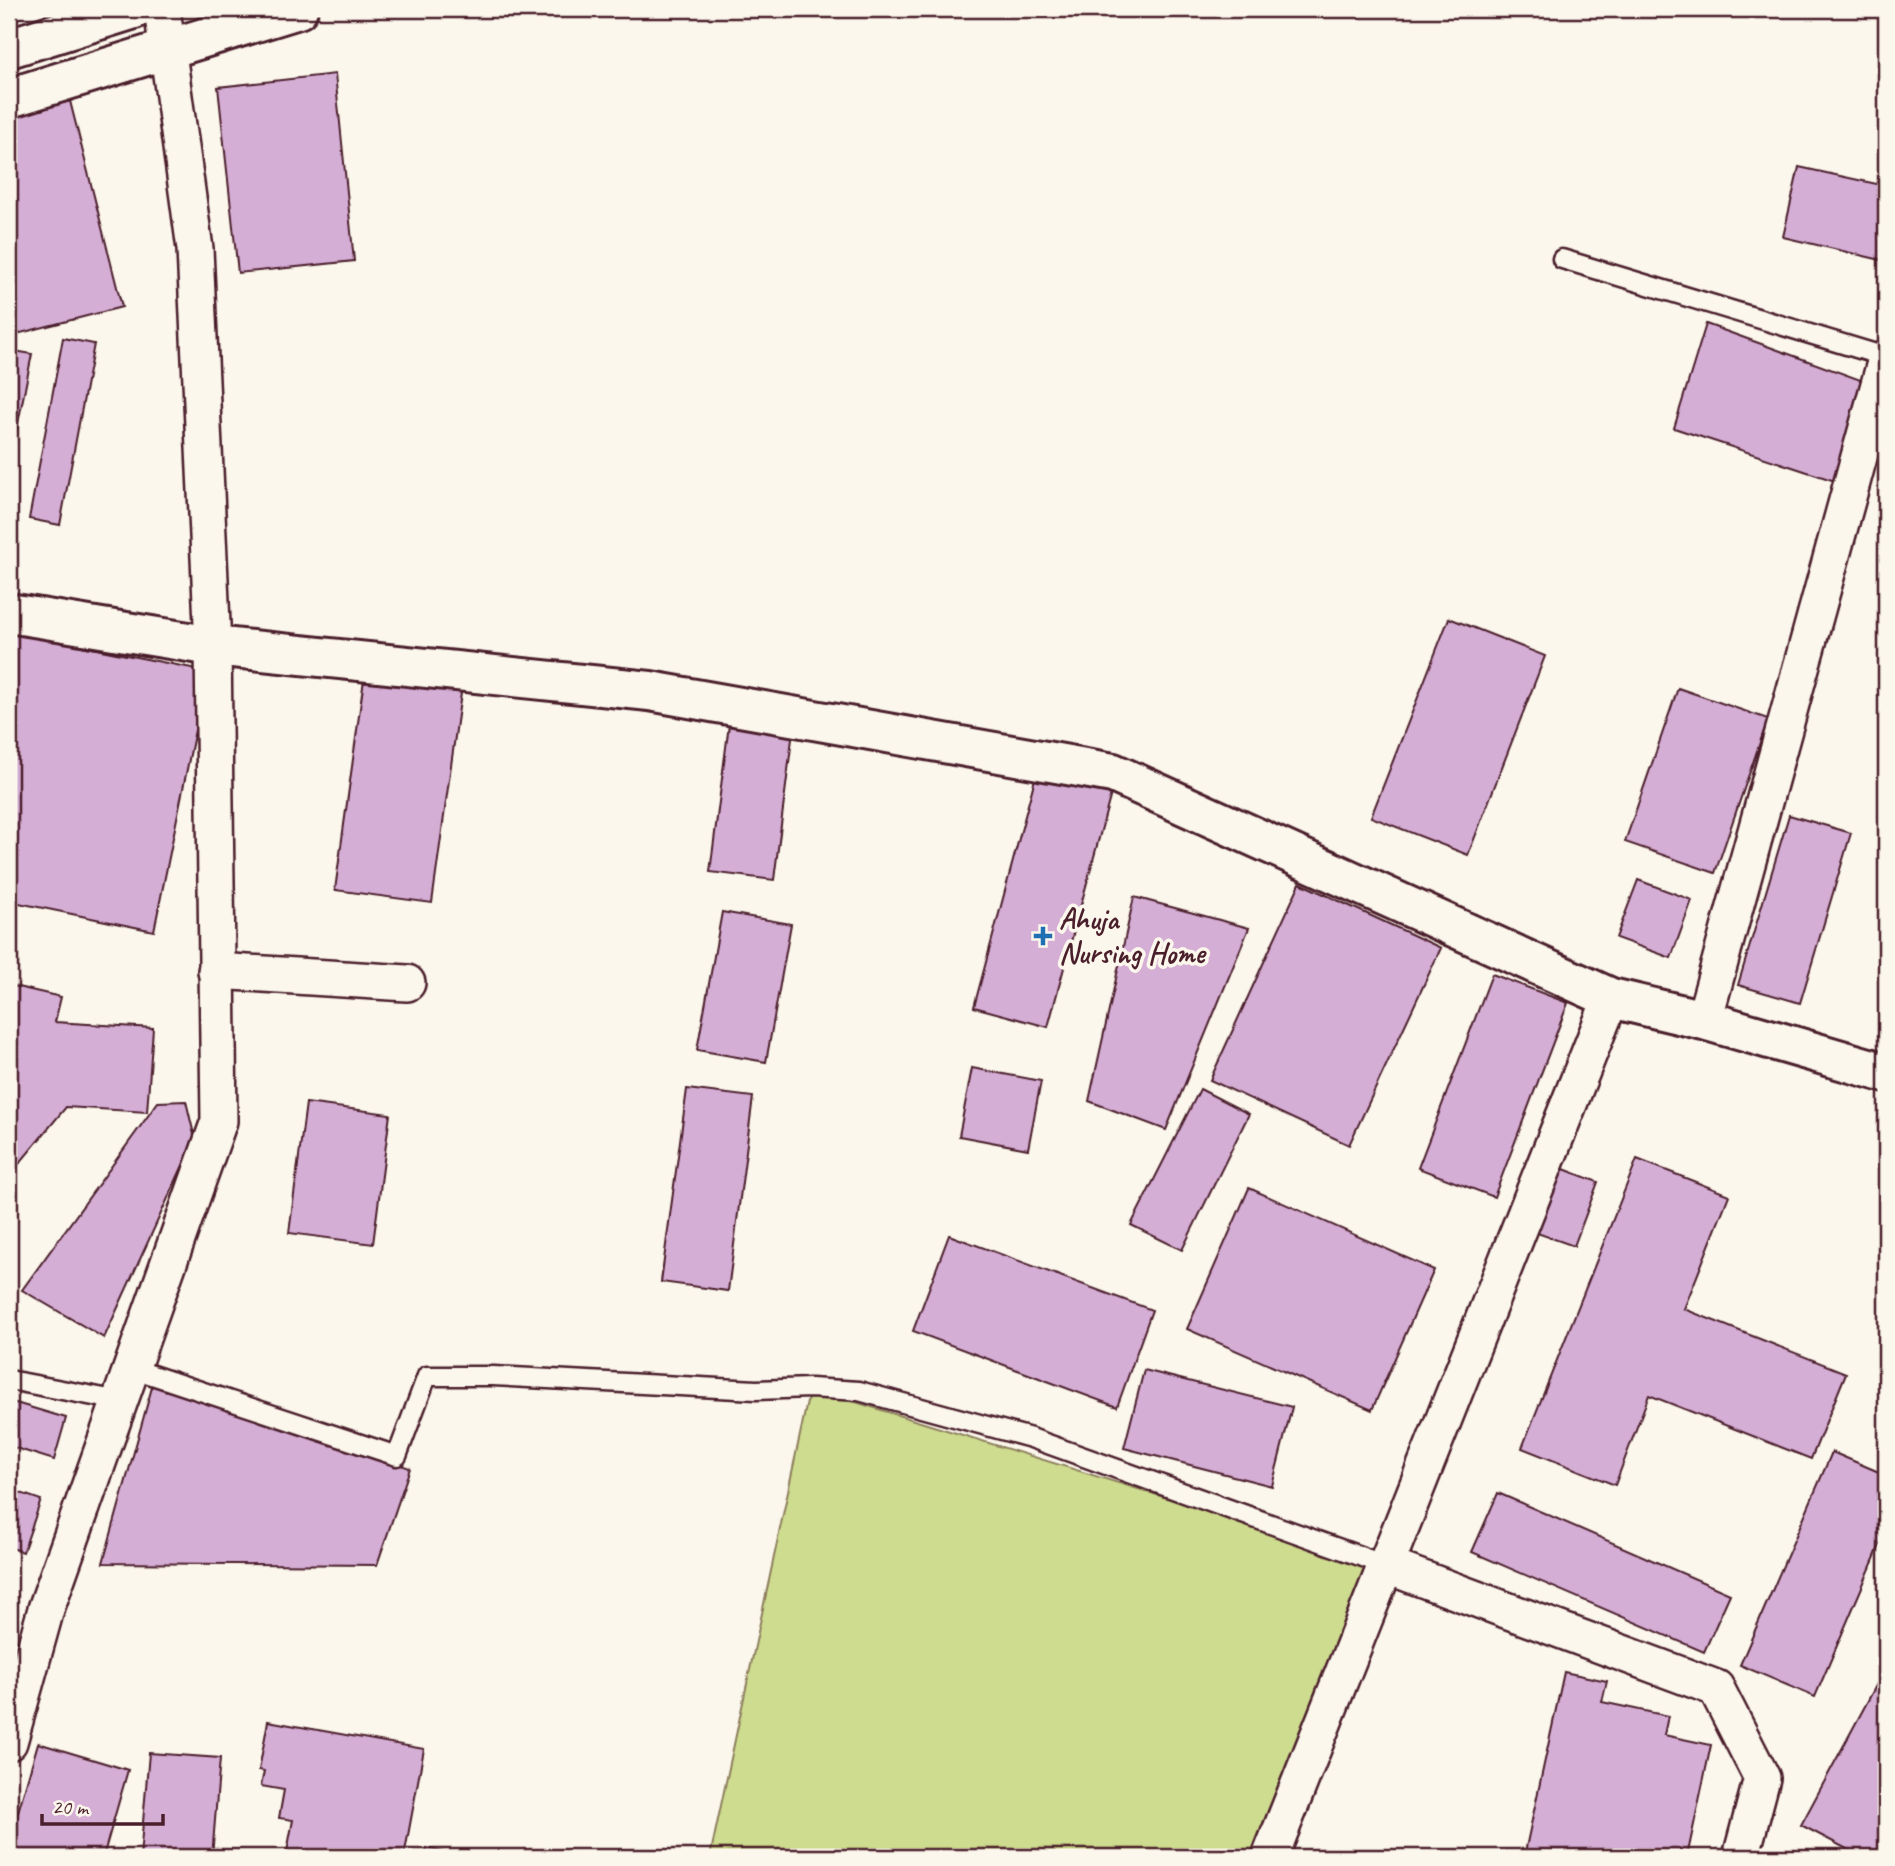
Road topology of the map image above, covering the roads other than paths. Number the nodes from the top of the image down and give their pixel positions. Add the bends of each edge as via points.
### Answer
1 (134, 9) edge
2 (162, 9) edge
3 (298, 9) edge
4 (9, 48) edge
5 (168, 49) junction
6 (9, 99) edge
7 (1562, 260) dead end
8 (1886, 358) edge
9 (9, 613) edge
10 (213, 646) junction
11 (216, 971) junction
12 (407, 983) dead end
13 (1611, 998) junction
14 (1704, 1020) junction
15 (1886, 1073) edge
16 (131, 1368) junction
17 (9, 1380) edge
18 (120, 1401) junction
19 (1385, 1565) junction
20 (9, 1742) edge
21 (1270, 1857) edge
22 (1741, 1857) edge

1 - 4 street
2 - 5 street
3 - 5 street
5 - 6 street
5 - 10 street via 195,249
7 - 8 lane
8 - 14 street
9 - 10 street
10 - 11 street
10 - 13 street via 650,691 1113,773
11 - 12 street
11 - 16 street via 219,1121
13 - 14 street
13 - 19 street
14 - 15 street
16 - 18 street
16 - 19 lane via 397,1456 427,1376 859,1391 1031,1438
17 - 18 lane
18 - 20 street via 46,1609
19 - 21 street
19 - 22 street via 1716,1688 1762,1778

